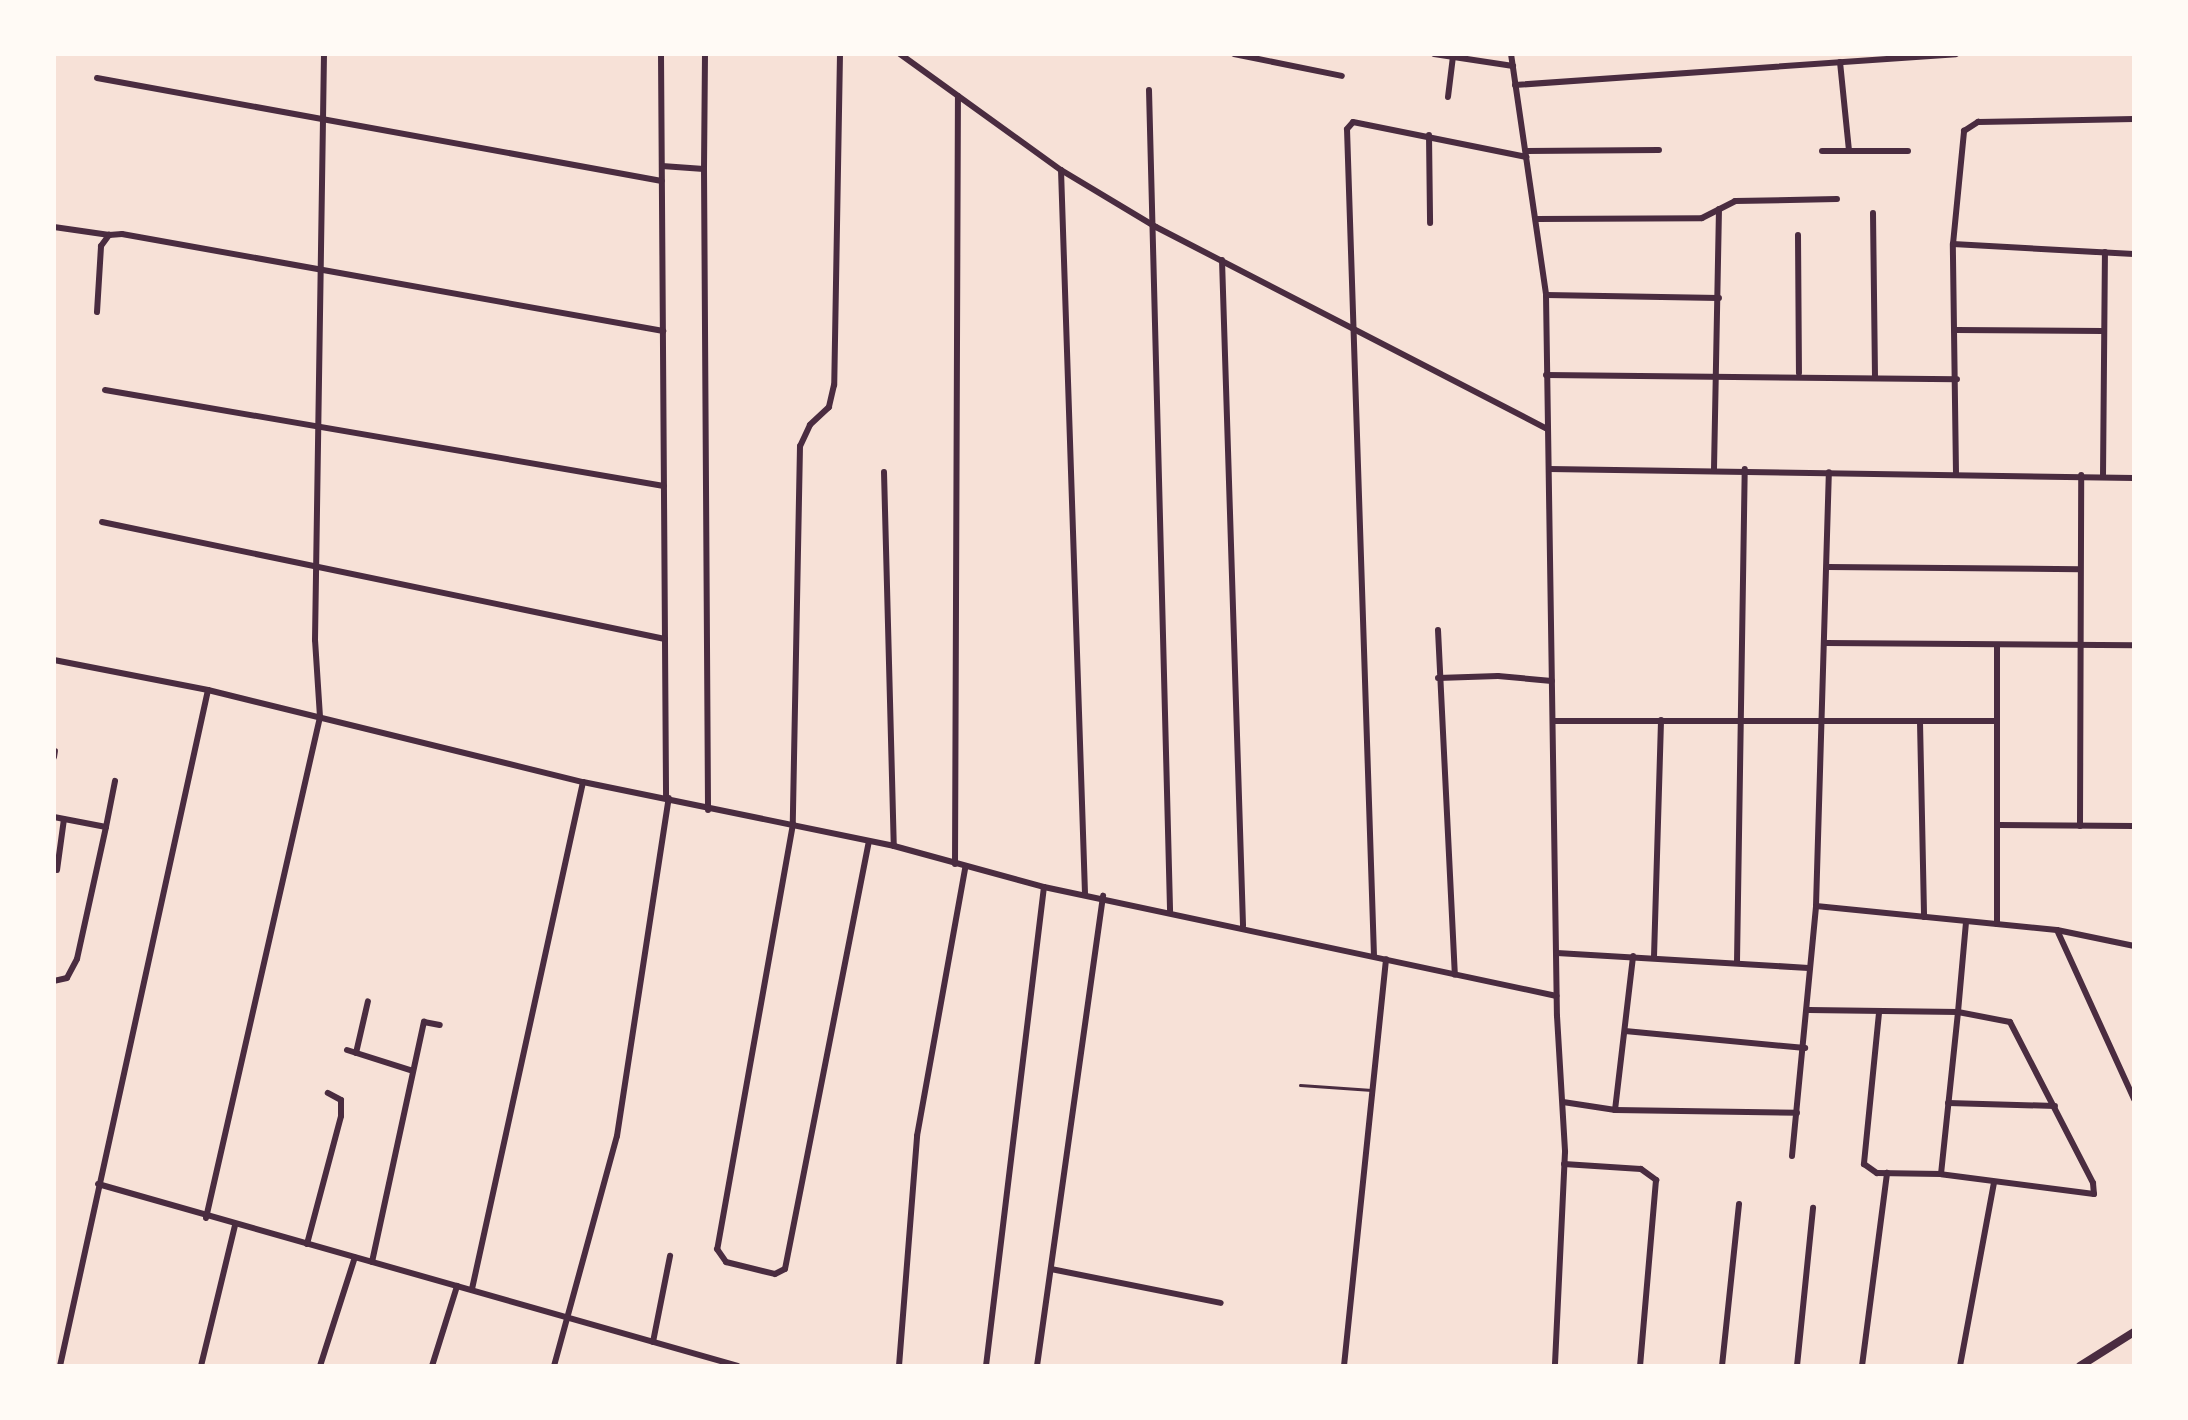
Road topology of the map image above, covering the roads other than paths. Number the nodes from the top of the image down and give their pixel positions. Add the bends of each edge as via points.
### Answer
1 (324, 54) edge
2 (661, 54) edge
3 (705, 54) edge
4 (840, 54) edge
5 (1234, 54) edge
6 (1434, 54) edge
7 (1511, 54) edge
8 (1956, 54) edge
9 (901, 55) edge
10 (1453, 58) junction
11 (1840, 62) junction
12 (1513, 66) junction
13 (1342, 76) dead end
14 (97, 78) dead end
15 (1515, 85) junction
16 (1149, 90) dead end
17 (958, 96) junction
18 (1448, 97) dead end
19 (2134, 119) edge
20 (322, 122) junction
21 (1429, 135) junction
22 (1659, 150) dead end
23 (1822, 151) dead end
24 (1849, 151) junction
25 (1908, 151) dead end
26 (1526, 154) junction
27 (662, 166) junction
28 (704, 169) junction
29 (1061, 170) junction
30 (662, 181) junction
31 (1837, 199) dead end
32 (1719, 209) junction
33 (1873, 213) dead end
34 (1536, 219) junction
35 (1430, 223) dead end
36 (54, 227) edge
37 (1156, 227) junction
38 (109, 235) junction
39 (1798, 235) dead end
40 (1953, 244) junction
41 (2105, 252) junction
42 (2134, 254) edge
43 (1222, 260) junction
44 (320, 273) junction
45 (1546, 295) junction
46 (1719, 298) junction
47 (97, 312) dead end
48 (1350, 326) junction
49 (1956, 330) junction
50 (663, 331) junction
51 (2103, 331) junction
52 (1799, 373) junction
53 (1546, 375) junction
54 (1718, 375) junction
55 (1875, 376) junction
56 (1957, 379) junction
57 (105, 390) dead end
58 (318, 429) junction
59 (1547, 429) junction
60 (1549, 469) junction
61 (1714, 469) junction
62 (1745, 469) junction
63 (884, 472) dead end
64 (1829, 472) junction
65 (1956, 473) junction
66 (2081, 475) junction
67 (2103, 476) junction
68 (2134, 478) edge
69 (664, 486) junction
70 (102, 522) dead end
71 (1828, 567) junction
72 (317, 569) junction
73 (2080, 569) junction
74 (1438, 630) dead end
75 (665, 639) junction
76 (1826, 643) junction
77 (2078, 643) junction
78 (2134, 645) edge
79 (1997, 646) junction
80 (54, 660) edge
81 (1438, 678) junction
82 (1552, 681) junction
83 (208, 690) junction
84 (320, 717) junction
85 (1661, 720) junction
86 (1554, 721) junction
87 (1738, 721) junction
88 (1824, 721) junction
89 (1996, 721) junction
90 (1920, 722) junction
91 (115, 781) dead end
92 (583, 782) junction
93 (667, 797) junction
94 (708, 810) junction
95 (54, 817) edge
96 (64, 819) junction
97 (793, 824) junction
98 (1999, 825) junction
99 (2080, 826) junction
100 (2134, 826) edge
101 (106, 827) junction
102 (869, 841) junction
103 (894, 846) junction
104 (955, 864) junction
105 (965, 868) junction
106 (57, 870) dead end
107 (1044, 887) junction
108 (1085, 894) junction
109 (1103, 896) junction
110 (1816, 906) junction
111 (1170, 911) junction
112 (1924, 917) junction
113 (1966, 922) junction
114 (1997, 924) junction
115 (1243, 926) junction
116 (2057, 930) junction
117 (2133, 944) edge
118 (1557, 953) junction
119 (1374, 956) junction
120 (1633, 956) junction
121 (1654, 957) junction
122 (1386, 959) junction
123 (1737, 962) junction
124 (1809, 968) junction
125 (1455, 975) junction
126 (54, 981) edge
127 (1557, 996) junction
128 (368, 1001) dead end
129 (1809, 1010) junction
130 (1958, 1012) junction
131 (1879, 1013) junction
132 (440, 1025) dead end
133 (1625, 1031) junction
134 (1805, 1048) junction
135 (347, 1050) dead end
136 (356, 1053) junction
137 (413, 1071) junction
138 (1300, 1085) dead end
139 (1372, 1090) junction
140 (328, 1093) dead end
141 (2134, 1099) edge
142 (1563, 1102) junction
143 (1948, 1103) junction
144 (2055, 1106) junction
145 (1615, 1110) junction
146 (1797, 1113) junction
147 (1792, 1156) dead end
148 (1564, 1164) junction
149 (1887, 1173) junction
150 (1941, 1174) junction
151 (1994, 1183) junction
152 (98, 1184) junction
153 (1739, 1204) dead end
154 (1813, 1208) dead end
155 (206, 1218) junction
156 (235, 1225) junction
157 (307, 1244) junction
158 (670, 1256) dead end
159 (355, 1257) junction
160 (372, 1262) junction
161 (1051, 1269) junction
162 (457, 1286) junction
163 (472, 1289) junction
164 (1221, 1303) dead end
165 (570, 1318) junction
166 (2134, 1332) edge
167 (653, 1342) junction
168 (703, 1356) junction
169 (60, 1366) edge
170 (201, 1366) edge
171 (320, 1366) edge
172 (432, 1366) edge
173 (554, 1366) edge
174 (700, 1366) edge
175 (738, 1366) edge
176 (899, 1366) edge
177 (986, 1366) edge
178 (1037, 1366) edge
179 (1344, 1366) edge
180 (1555, 1366) edge
181 (1640, 1366) edge
182 (1722, 1366) edge
183 (1797, 1366) edge
184 (1862, 1366) edge
185 (1960, 1366) edge
186 (2080, 1366) edge

1 - 20 street
2 - 27 street
3 - 28 street
4 - 97 street via 834,385 829,407 810,425 800,446
5 - 13 street
6 - 10 street
7 - 12 street
8 - 11 street
9 - 17 street
10 - 12 street
10 - 18 street
11 - 15 street
11 - 24 street
12 - 15 street
14 - 20 street
15 - 26 street
16 - 37 street
17 - 29 street
17 - 104 street
19 - 40 street via 1978,122 1964,131
20 - 30 street
20 - 44 street
21 - 26 street
21 - 35 street
21 - 48 street via 1353,122 1347,129
22 - 26 street
23 - 24 street
24 - 25 street
26 - 34 street
27 - 28 street
27 - 30 street
28 - 94 street
29 - 37 street
29 - 108 street
30 - 50 street
31 - 32 street via 1735,201
32 - 34 street via 1702,218
32 - 46 street
33 - 55 street
34 - 45 street
36 - 38 street
37 - 43 street
37 - 111 street
38 - 44 street
38 - 47 street via 101,246
39 - 52 street
40 - 41 street
40 - 49 street
41 - 42 street
41 - 51 street
43 - 48 street
43 - 115 street
44 - 50 street
44 - 58 street
45 - 46 street
45 - 53 street
46 - 54 street
48 - 59 street
48 - 119 street
49 - 51 street
49 - 56 street
50 - 69 street
51 - 67 street
52 - 54 street
52 - 55 street
53 - 54 street
53 - 59 street
54 - 61 street
55 - 56 street
56 - 65 street
57 - 58 street
58 - 69 street
58 - 72 street
59 - 60 street
60 - 61 street
60 - 82 street
61 - 62 street
62 - 64 street
62 - 87 street
63 - 103 street
64 - 65 street
64 - 71 street
65 - 66 street
66 - 67 street
66 - 73 street
67 - 68 street
69 - 75 street
70 - 72 street
71 - 73 street
71 - 76 street
72 - 75 street
72 - 84 street
73 - 77 street
74 - 81 street
75 - 93 street
76 - 79 street
76 - 88 street
77 - 78 street
77 - 79 street
77 - 99 street
79 - 89 street
80 - 83 street
81 - 82 street
81 - 125 street
82 - 86 street
83 - 84 street
83 - 152 street
84 - 92 street
84 - 155 street
85 - 86 street
85 - 87 street
85 - 121 street
86 - 118 street
87 - 88 street
87 - 123 street
88 - 90 street
88 - 110 street
89 - 90 street
89 - 98 street
90 - 112 street
91 - 101 street
92 - 93 street
92 - 163 street
93 - 94 street
93 - 165 street via 617,1136
94 - 97 street
95 - 96 street
96 - 101 street
96 - 106 street
97 - 102 street
97 - 102 street via 717,1249 726,1262 775,1274 786,1265
98 - 99 street
98 - 114 street
99 - 100 street
101 - 126 street via 77,959 67,978
102 - 103 street
103 - 104 street
104 - 105 street
105 - 107 street
105 - 176 street via 917,1136
107 - 108 street
107 - 177 street
108 - 109 street
109 - 111 street
109 - 161 street
110 - 112 street
110 - 124 street
111 - 115 street
112 - 113 street
113 - 114 street
113 - 130 street
114 - 116 street
115 - 119 street
116 - 117 street
116 - 141 street
118 - 120 street
118 - 127 street
119 - 122 street
120 - 121 street
120 - 133 street
121 - 123 street
122 - 125 street
122 - 139 street
123 - 124 street
124 - 129 street
125 - 127 street
127 - 142 street
128 - 136 street
129 - 131 street
129 - 134 street
130 - 131 street
130 - 143 street
130 - 144 street via 2010,1022
131 - 149 street via 1864,1157 1870,1170
132 - 137 street via 424,1022
133 - 134 street
133 - 145 street
134 - 146 street
135 - 136 street
136 - 137 street
137 - 160 street
138 - 139 lane
139 - 179 street
140 - 157 street via 341,1100 341,1116
142 - 145 street
142 - 148 street
143 - 144 street
143 - 150 street
144 - 151 street via 2094,1194
145 - 146 street
146 - 147 street
148 - 180 street
148 - 181 street via 1641,1169 1656,1180
149 - 150 street
149 - 184 street
150 - 151 street
151 - 185 street
152 - 155 street
152 - 169 street
153 - 182 street
154 - 183 street
155 - 156 street
156 - 157 street
156 - 170 street
157 - 159 street
158 - 167 street
159 - 160 street
159 - 171 street
160 - 162 street
161 - 164 street
161 - 178 street
162 - 163 street
162 - 172 street
163 - 165 street
165 - 167 street
165 - 173 street
166 - 186 street
167 - 168 street
168 - 174 street
168 - 175 street

